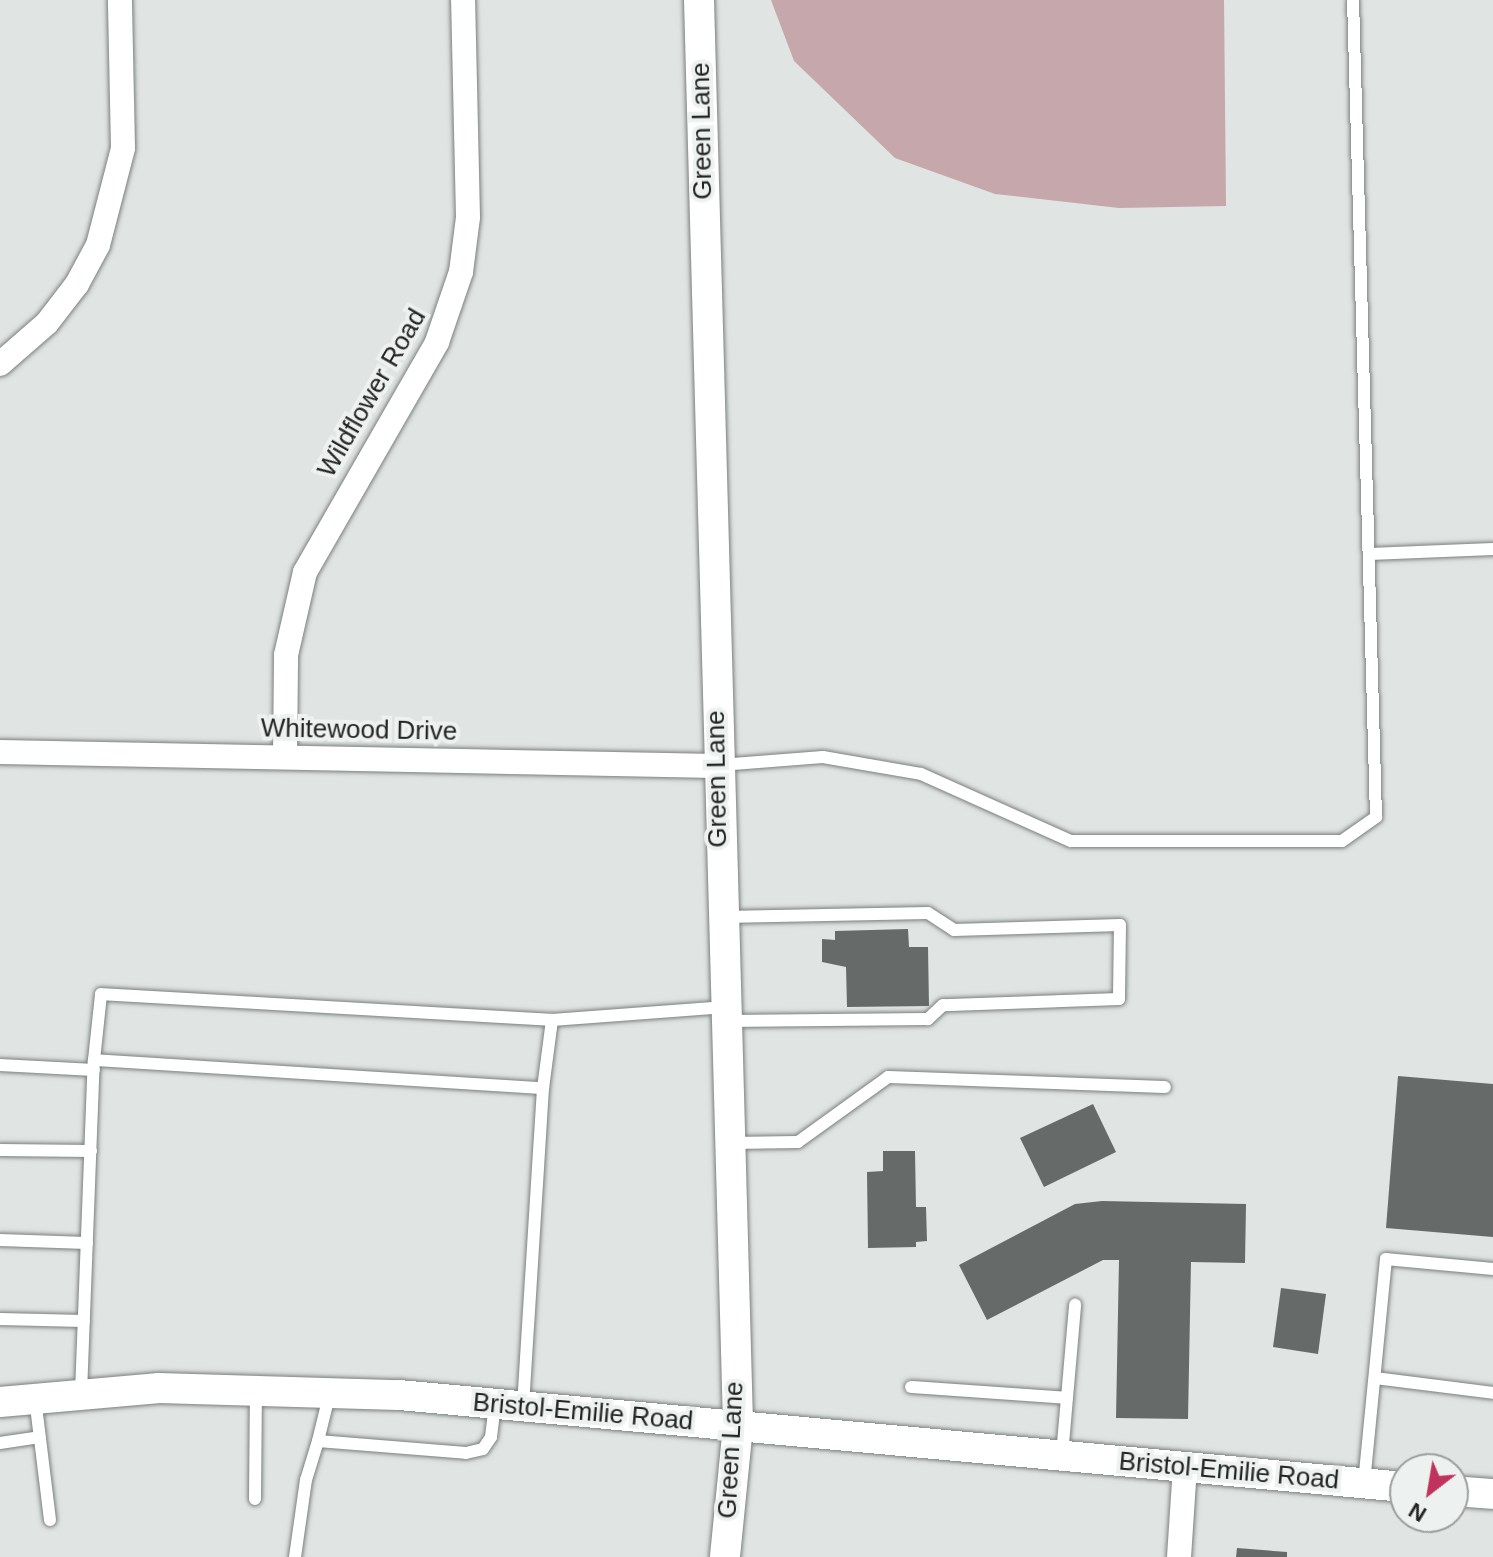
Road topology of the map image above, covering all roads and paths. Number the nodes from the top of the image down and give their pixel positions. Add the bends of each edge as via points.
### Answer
1 (120, 0) edge
2 (463, 0) edge
3 (699, 0) edge
4 (1353, 0) edge
5 (0, 364) edge
6 (1493, 549) edge
7 (1369, 554) junction
8 (0, 752) edge
9 (285, 757) junction
10 (717, 766) junction
11 (721, 917) junction
12 (723, 1014) junction
13 (552, 1020) junction
14 (0, 1065) edge
15 (94, 1065) junction
16 (1165, 1087) dead end
17 (543, 1088) junction
18 (727, 1144) junction
19 (0, 1150) edge
20 (91, 1151) junction
21 (0, 1240) edge
22 (87, 1243) junction
23 (1493, 1269) edge
24 (1075, 1305) dead end
25 (0, 1319) edge
26 (84, 1321) junction
27 (1375, 1378) junction
28 (256, 1387) junction
29 (911, 1387) dead end
30 (330, 1391) junction
31 (81, 1393) junction
32 (1493, 1393) edge
33 (35, 1398) junction
34 (1067, 1398) junction
35 (0, 1402) edge
36 (508, 1405) junction
37 (738, 1426) junction
38 (40, 1437) junction
39 (318, 1441) junction
40 (0, 1443) edge
41 (1062, 1455) junction
42 (1185, 1467) junction
43 (1364, 1483) junction
44 (1389, 1485) edge
45 (1469, 1492) edge
46 (1493, 1494) edge
47 (255, 1499) dead end
48 (50, 1520) dead end
49 (295, 1557) edge
50 (725, 1557) edge
51 (1179, 1557) edge

1 - 5 street via 123,148 98,245 47,323
2 - 9 street, Wildflower Road via 468,217 461,272 437,342 305,572 286,655
3 - 10 street, Green Lane
4 - 7 lane
6 - 7 lane
7 - 10 lane via 1376,817 1342,841 1071,841 921,774 823,757
8 - 9 street, Whitewood Drive
9 - 10 street, Whitewood Drive
10 - 11 street, Green Lane
11 - 12 street, Green Lane
11 - 12 lane via 928,913 954,930 1120,925 1119,999 943,1005 928,1019
12 - 13 lane
12 - 18 street, Green Lane
13 - 15 lane via 101,994
13 - 17 lane
14 - 15 lane
15 - 17 lane
15 - 20 lane
16 - 18 lane via 888,1077 798,1142
17 - 36 lane
18 - 37 street, Green Lane
19 - 20 lane
20 - 22 lane
21 - 22 lane
22 - 26 lane
23 - 27 lane via 1386,1259
24 - 34 lane
25 - 26 lane
26 - 31 lane
27 - 32 lane
27 - 43 lane
28 - 30 street, Bristol-Emilie Road
28 - 31 street, Bristol-Emilie Road
28 - 47 lane
29 - 34 lane
30 - 36 street, Bristol-Emilie Road
30 - 39 lane
31 - 33 street, Bristol-Emilie Road
33 - 35 street, Bristol-Emilie Road
33 - 38 lane
34 - 41 lane
36 - 37 street, Bristol-Emilie Road
36 - 39 lane via 483,1449 466,1453
37 - 41 street, Bristol-Emilie Road
37 - 50 street, Green Lane
38 - 40 lane
38 - 48 lane
39 - 49 lane via 306,1480
41 - 42 street, Bristol-Emilie Road
42 - 43 street, Bristol-Emilie Road
42 - 51 street
43 - 44 street, Bristol-Emilie Road
45 - 46 street

